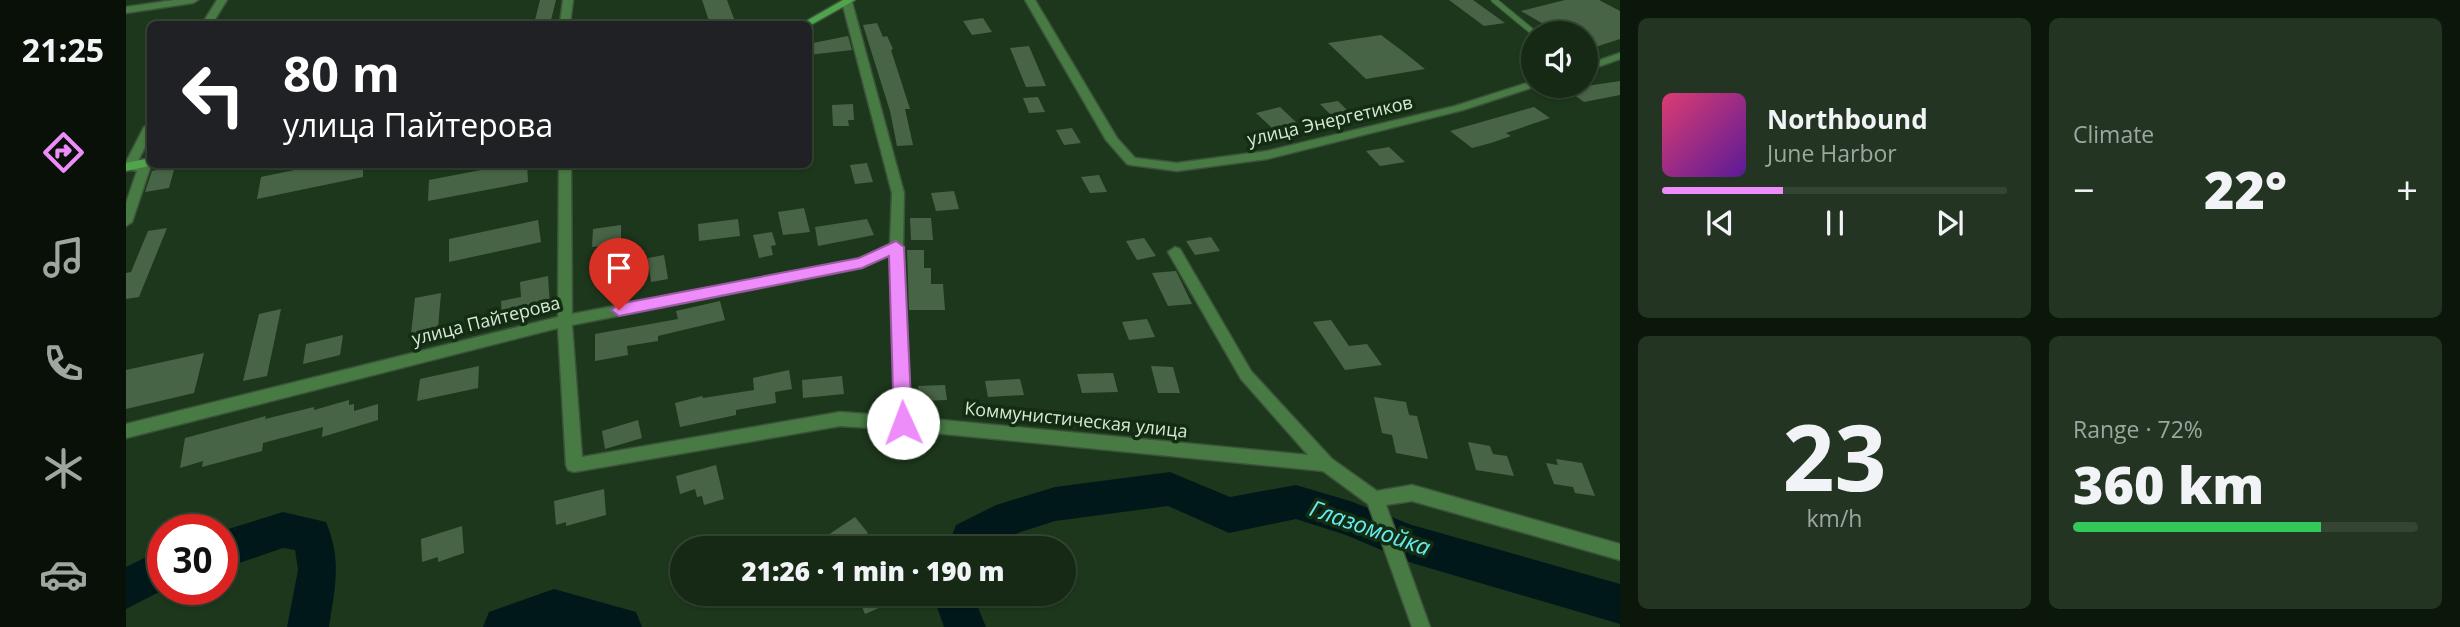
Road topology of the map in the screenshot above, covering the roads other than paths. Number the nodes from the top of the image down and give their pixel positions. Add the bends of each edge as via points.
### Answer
1 (191, 0) edge
2 (222, 0) edge
3 (568, 0) edge
4 (1030, 0) edge
5 (1494, 0) edge
6 (848, 1) edge
7 (126, 10) edge
8 (209, 21) edge
9 (565, 21) edge
10 (811, 21) edge
11 (1521, 22) edge
12 (1620, 57) edge
13 (1598, 64) edge
14 (1521, 89) edge
15 (147, 132) edge
16 (147, 163) edge
17 (128, 167) edge
18 (565, 168) edge
19 (126, 222) edge
20 (896, 247) junction
21 (1175, 252) dead end
22 (565, 321) junction
23 (903, 423) junction
24 (126, 431) edge
25 (1326, 464) junction
26 (1375, 499) junction
27 (1620, 552) edge
28 (1421, 627) edge

1 - 7 street
2 - 8 street
3 - 9 street
4 - 14 street, улица Энергетиков via 1112,140 1131,161 1177,167 1267,155
5 - 11 lane
6 - 10 main road
6 - 20 street via 898,193
12 - 13 street
15 - 17 street
16 - 17 main road
17 - 19 street via 144,168
18 - 22 street
20 - 22 street, улица Пайтерова via 862,262
20 - 23 street
21 - 25 street via 1247,375
22 - 23 street, Коммунистическая улица via 574,465 840,419
22 - 24 street, улица Пайтерова
23 - 25 street, Коммунистическая улица
25 - 26 street
26 - 27 street via 1412,493
26 - 28 street

